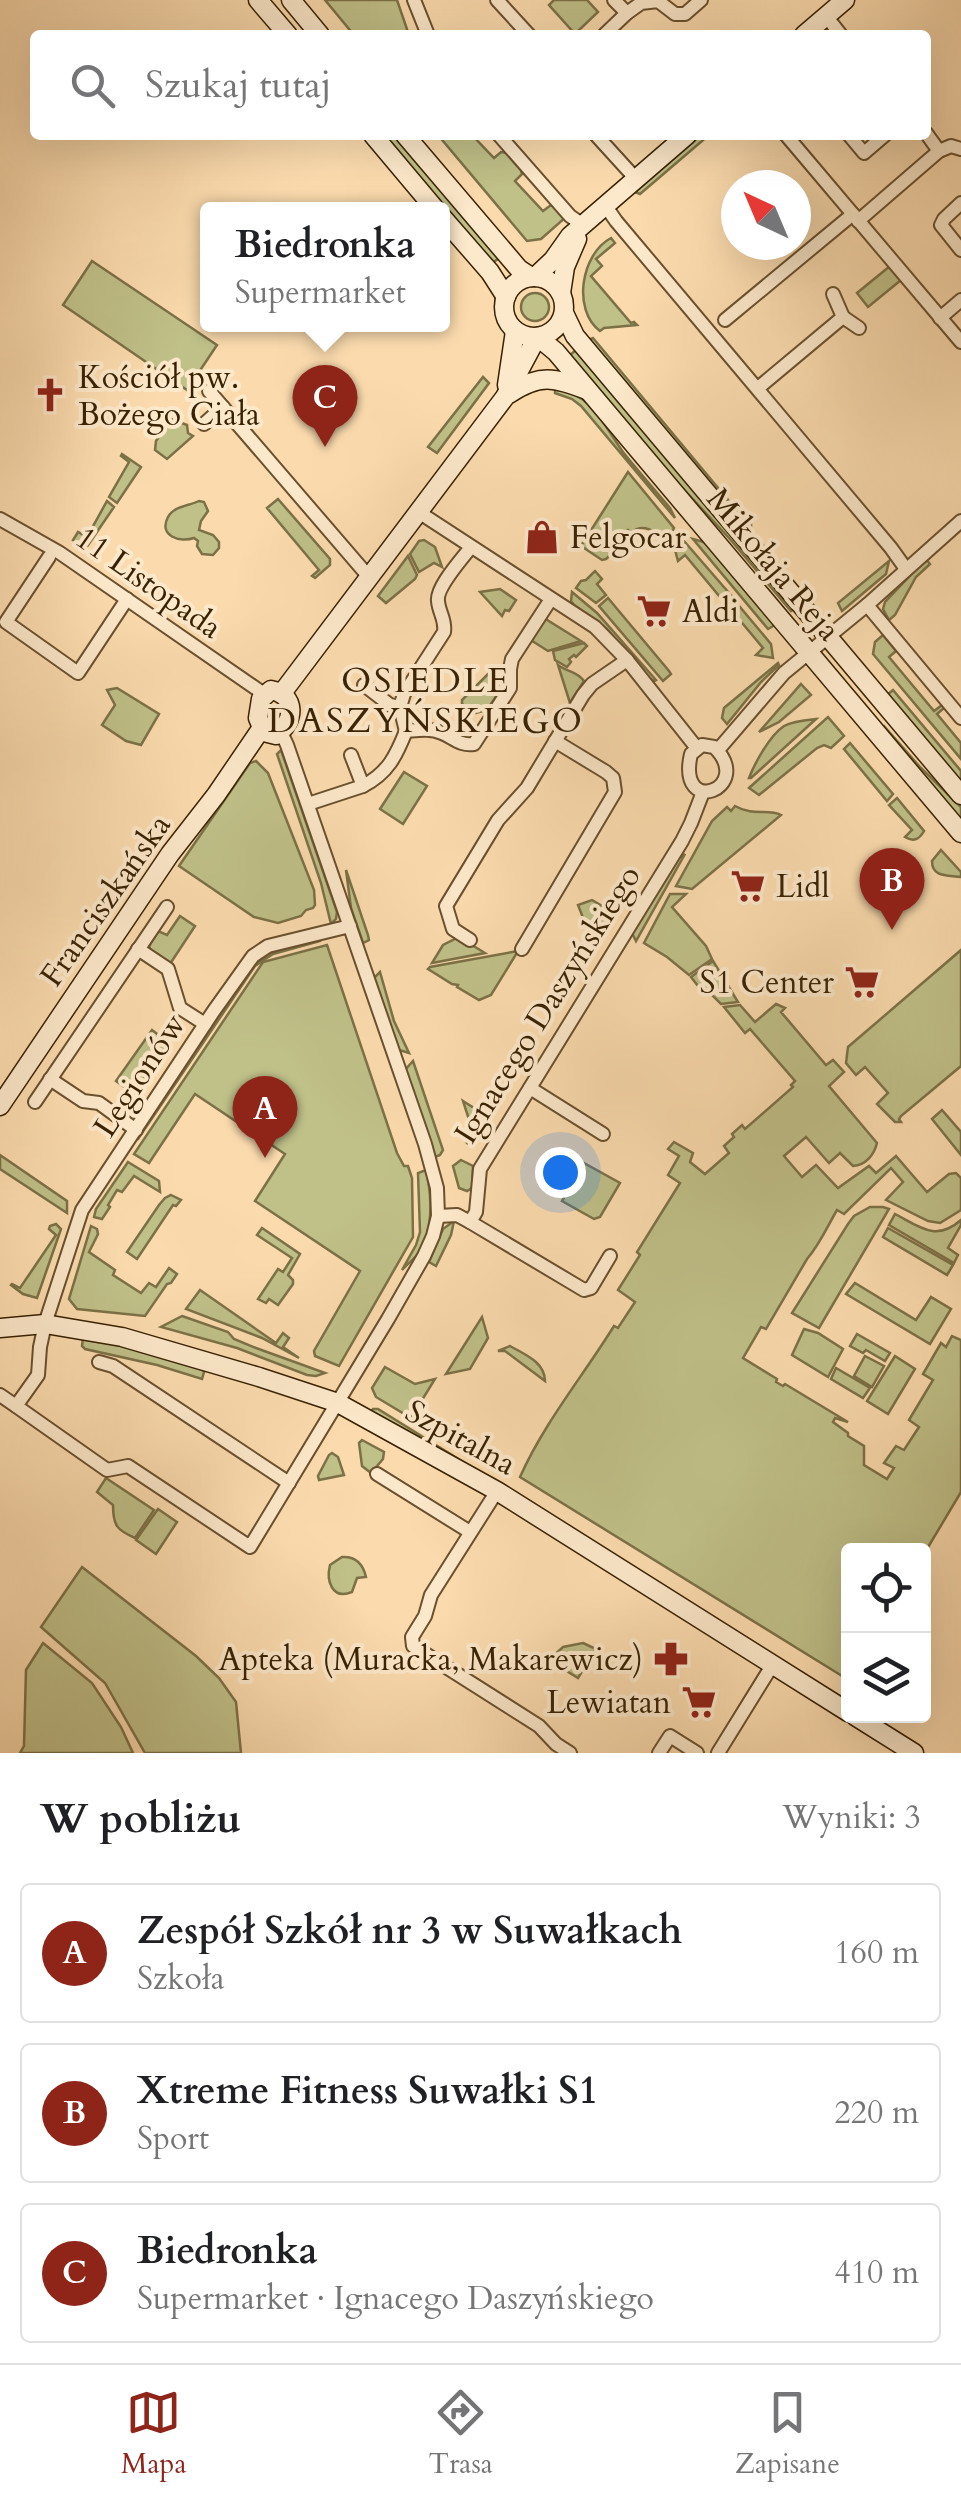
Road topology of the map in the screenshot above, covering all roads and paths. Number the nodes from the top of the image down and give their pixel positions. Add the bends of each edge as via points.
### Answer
1 (258, 0) edge
2 (291, 0) edge
3 (414, 0) edge
4 (497, 0) edge
5 (614, 0) edge
6 (701, 0) edge
7 (845, 0) edge
8 (627, 13) junction
9 (826, 16) junction
10 (284, 30) edge
11 (316, 30) edge
12 (426, 30) edge
13 (524, 30) edge
14 (609, 30) edge
15 (810, 30) edge
16 (837, 30) edge
17 (377, 140) edge
18 (409, 140) edge
19 (503, 140) edge
20 (601, 140) edge
21 (681, 140) edge
22 (790, 140) edge
23 (853, 140) edge
24 (880, 140) edge
25 (931, 140) edge
26 (961, 149) edge
27 (939, 151) junction
28 (636, 178) junction
29 (429, 202) edge
30 (961, 203) edge
31 (606, 205) junction
32 (856, 218) junction
33 (582, 225) junction
34 (450, 226) edge
35 (961, 250) edge
36 (533, 277) junction
37 (561, 293) junction
38 (833, 294) dead end
39 (506, 297) junction
40 (961, 300) edge
41 (564, 313) junction
42 (843, 317) junction
43 (940, 318) junction
44 (724, 320) dead end
45 (859, 328) dead end
46 (515, 331) junction
47 (537, 337) junction
48 (961, 342) edge
49 (758, 388) junction
50 (588, 390) junction
51 (209, 391) dead end
52 (505, 397) junction
53 (223, 407) junction
54 (204, 424) dead end
55 (417, 511) junction
56 (0, 519) edge
57 (961, 522) edge
58 (471, 546) junction
59 (49, 557) dead end
60 (906, 569) junction
61 (369, 576) junction
62 (127, 599) junction
63 (551, 599) junction
64 (867, 604) junction
65 (828, 637) junction
66 (810, 652) junction
67 (627, 660) junction
68 (364, 685) dead end
69 (273, 694) junction
70 (400, 707) junction
71 (961, 718) edge
72 (261, 729) junction
73 (406, 730) junction
74 (280, 732) junction
75 (555, 742) junction
76 (696, 747) junction
77 (718, 750) junction
78 (352, 756) dead end
79 (363, 786) junction
80 (703, 792) junction
81 (961, 795) edge
82 (308, 804) junction
83 (961, 833) edge
84 (167, 907) dead end
85 (350, 926) junction
86 (470, 940) dead end
87 (522, 948) dead end
88 (138, 949) junction
89 (206, 1024) junction
90 (50, 1079) junction
91 (530, 1088) junction
92 (34, 1102) dead end
93 (0, 1106) edge
94 (136, 1130) junction
95 (603, 1134) dead end
96 (438, 1216) junction
97 (470, 1222) junction
98 (610, 1256) dead end
99 (45, 1324) junction
100 (0, 1328) edge
101 (99, 1362) dead end
102 (0, 1395) edge
103 (338, 1403) junction
104 (16, 1406) junction
105 (378, 1474) dead end
106 (288, 1483) junction
107 (497, 1491) junction
108 (470, 1532) junction
109 (773, 1664) junction
110 (841, 1707) edge
111 (866, 1723) edge
112 (570, 1753) edge
113 (659, 1753) edge
114 (697, 1753) edge
115 (718, 1753) edge
116 (914, 1753) edge

1 - 10 street
2 - 11 street
3 - 12 street
4 - 13 street
5 - 8 street
6 - 8 street via 685,14 658,1
7 - 9 street
8 - 14 street
9 - 15 street
9 - 16 street
17 - 29 street
18 - 36 street via 518,269
19 - 33 street
20 - 28 street
21 - 28 street
22 - 32 street
23 - 24 street via 864,153
25 - 27 street
26 - 27 street
27 - 32 street
28 - 31 street
30 - 35 street via 940,225
31 - 33 street
31 - 49 street
32 - 43 street
32 - 44 street
33 - 36 street
33 - 37 street via 564,266
34 - 39 street
36 - 37 street
36 - 39 street via 514,284
37 - 41 street
38 - 42 street
39 - 46 street via 504,312
40 - 43 street
41 - 47 street via 558,327
41 - 65 street, Mikołaja Reja via 575,336
42 - 45 street
42 - 49 street
43 - 48 street
46 - 47 street
46 - 52 street
47 - 50 street, Mikołaja Reja
47 - 52 street
49 - 60 street
50 - 52 street via 545,378
50 - 66 street, Mikołaja Reja
51 - 53 street
52 - 55 street
53 - 54 street
53 - 61 street
55 - 58 street
55 - 61 street
56 - 62 street, 11 Listopada
57 - 60 street
58 - 63 street
58 - 70 street via 439,590 444,632
59 - 62 street via 6,622 78,673
60 - 64 street
61 - 69 street
62 - 69 street, 11 Listopada
63 - 67 street
63 - 73 street via 512,658 510,688 474,744 460,744 438,730
64 - 65 street
64 - 71 street
65 - 66 street
65 - 81 street, Mikołaja Reja
66 - 77 street
66 - 83 street, Mikołaja Reja
67 - 75 street via 592,684
67 - 76 street
68 - 70 street
69 - 72 street via 258,714
69 - 74 street via 287,698 290,712
70 - 73 street
72 - 74 street
72 - 93 street, Franciszkańska
73 - 79 street via 387,768
74 - 82 street, Ignacego Daszyńskiego
75 - 86 street via 446,906 453,929
75 - 87 street via 606,772 615,792
76 - 77 street
76 - 80 street via 689,772
77 - 80 street via 722,783
78 - 79 street
79 - 82 street
80 - 91 street, Ignacego Daszyńskiego via 682,841
82 - 85 street, Ignacego Daszyńskiego
84 - 88 street
85 - 89 street, Legionów via 252,956
85 - 96 street, Ignacego Daszyńskiego via 432,1164
88 - 89 street via 168,970 180,1008
88 - 90 street
89 - 94 street, Legionów
90 - 92 street
90 - 94 street
91 - 95 street
91 - 97 street, Ignacego Daszyńskiego via 480,1169
94 - 99 street, Legionów via 82,1210
96 - 97 street
96 - 103 street, Ignacego Daszyńskiego via 424,1256
97 - 98 street via 584,1290
99 - 100 street, Szpitalna
99 - 103 street, Szpitalna via 122,1337
99 - 104 street, Legionów via 38,1374
101 - 106 street
102 - 104 street
103 - 106 street, Ignacego Daszyńskiego
103 - 107 street, Szpitalna
104 - 106 street, Ignacego Daszyńskiego via 107,1470 128,1466 250,1546
105 - 108 street
107 - 108 street
107 - 109 street, Szpitalna
108 - 112 street via 431,1596 413,1646 540,1726
109 - 110 street, Szpitalna
109 - 115 street
111 - 116 street, Szpitalna
113 - 114 street via 670,1736

